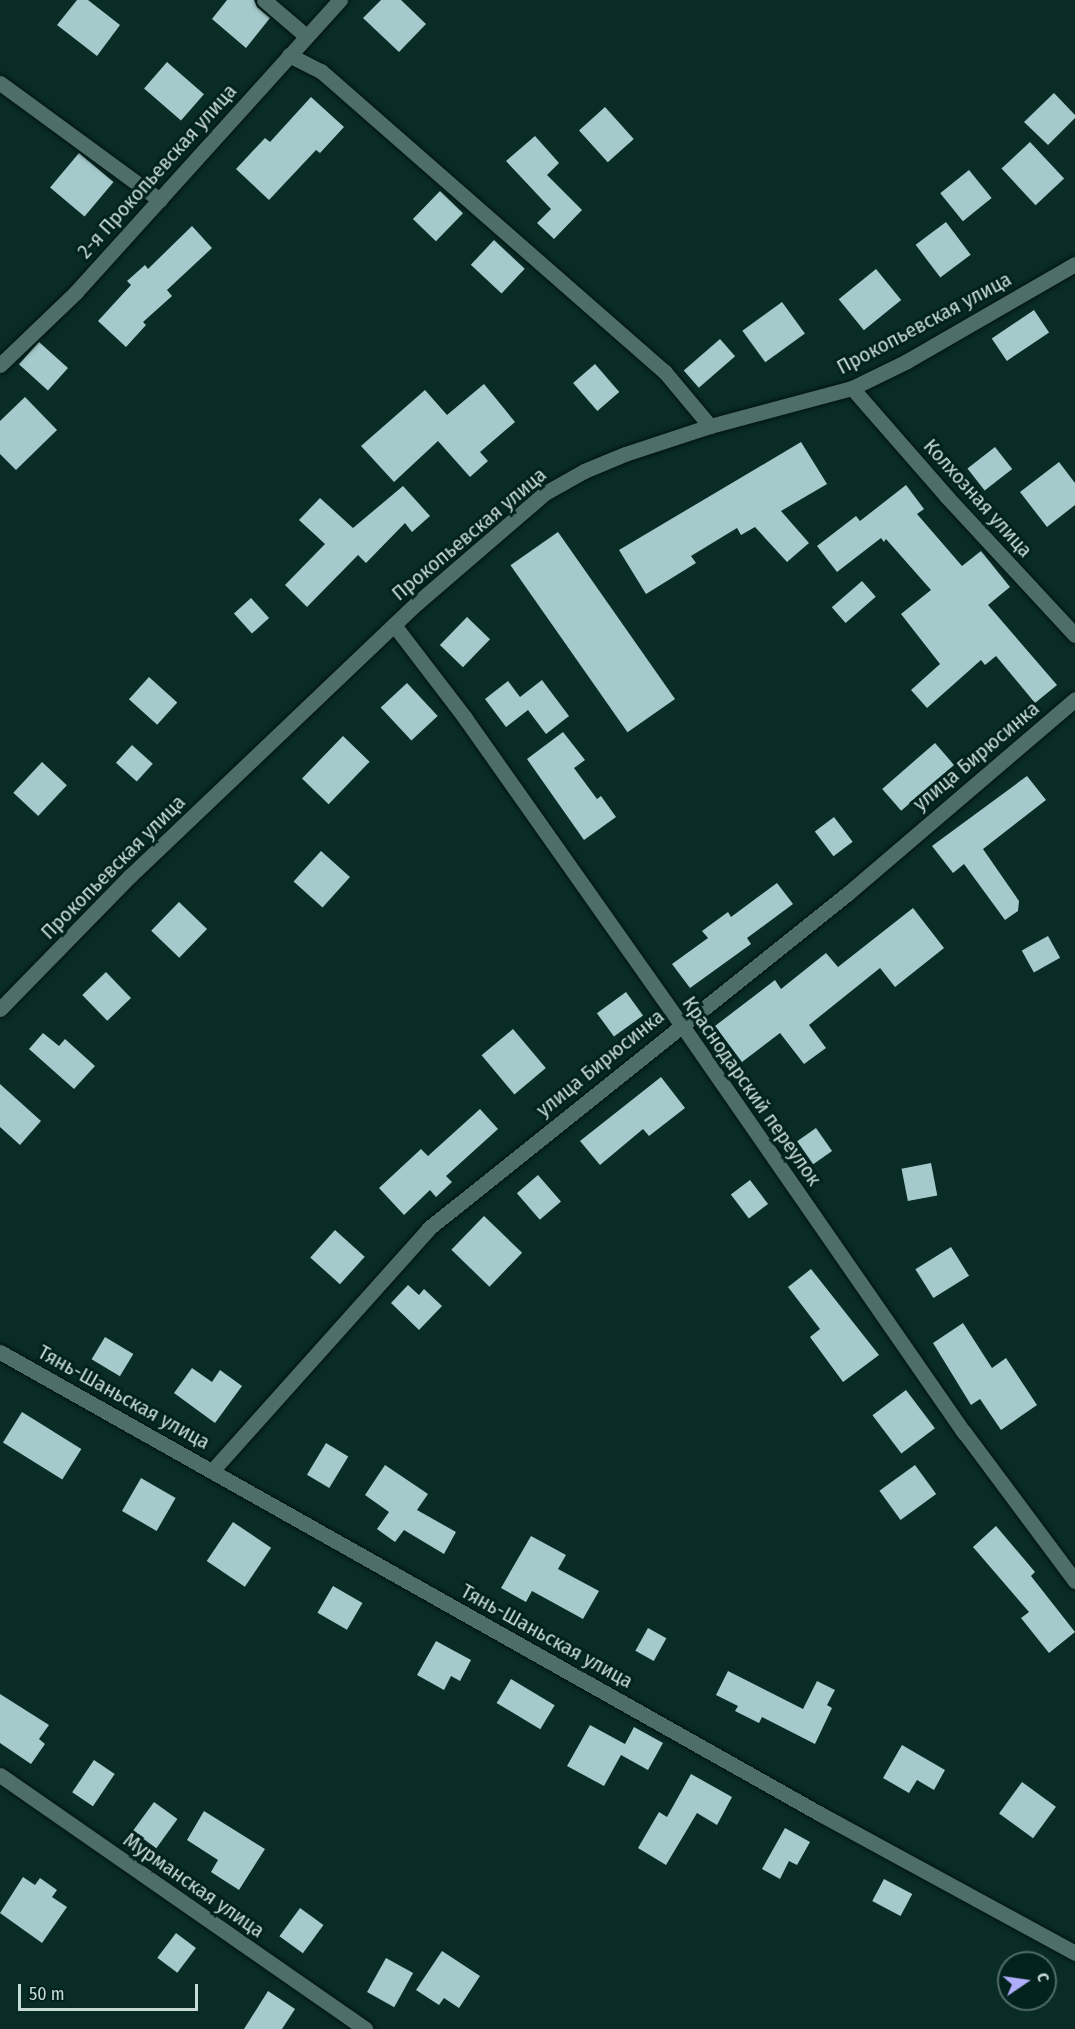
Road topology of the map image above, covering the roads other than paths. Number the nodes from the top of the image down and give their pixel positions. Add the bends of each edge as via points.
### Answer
1 (264, 0) edge
2 (340, 0) edge
3 (306, 36) junction
4 (290, 55) junction
5 (0, 83) edge
6 (160, 200) junction
7 (1075, 264) edge
8 (0, 365) edge
9 (852, 388) junction
10 (710, 426) junction
11 (394, 625) junction
12 (1075, 635) edge
13 (1075, 699) edge
14 (0, 1009) edge
15 (681, 1024) junction
16 (0, 1352) edge
17 (212, 1471) junction
18 (1075, 1581) edge
19 (0, 1775) edge
20 (1075, 1953) edge
21 (365, 2029) edge

1 - 3 street
2 - 3 street, 2-я Прокопьевская улица
3 - 4 street, 2-я Прокопьевская улица
4 - 6 street, 2-я Прокопьевская улица
4 - 10 street via 321,71 655,363
5 - 6 street
6 - 8 street, 2-я Прокопьевская улица via 76,292
7 - 9 street, Прокопьевская улица via 907,361
9 - 10 street, Прокопьевская улица
9 - 12 street, Колхозная улица
10 - 11 street, Прокопьевская улица via 625,454 545,493
11 - 14 street, Прокопьевская улица via 130,876
11 - 15 street, Краснодарский переулок via 465,718
13 - 15 street, улица Бирюсинка via 847,894
15 - 17 street, улица Бирюсинка via 429,1228
15 - 18 street, Краснодарский переулок via 964,1432
16 - 17 street, Тянь-Шаньская улица
17 - 20 street, Тянь-Шаньская улица
19 - 21 street, Мурманская улица

